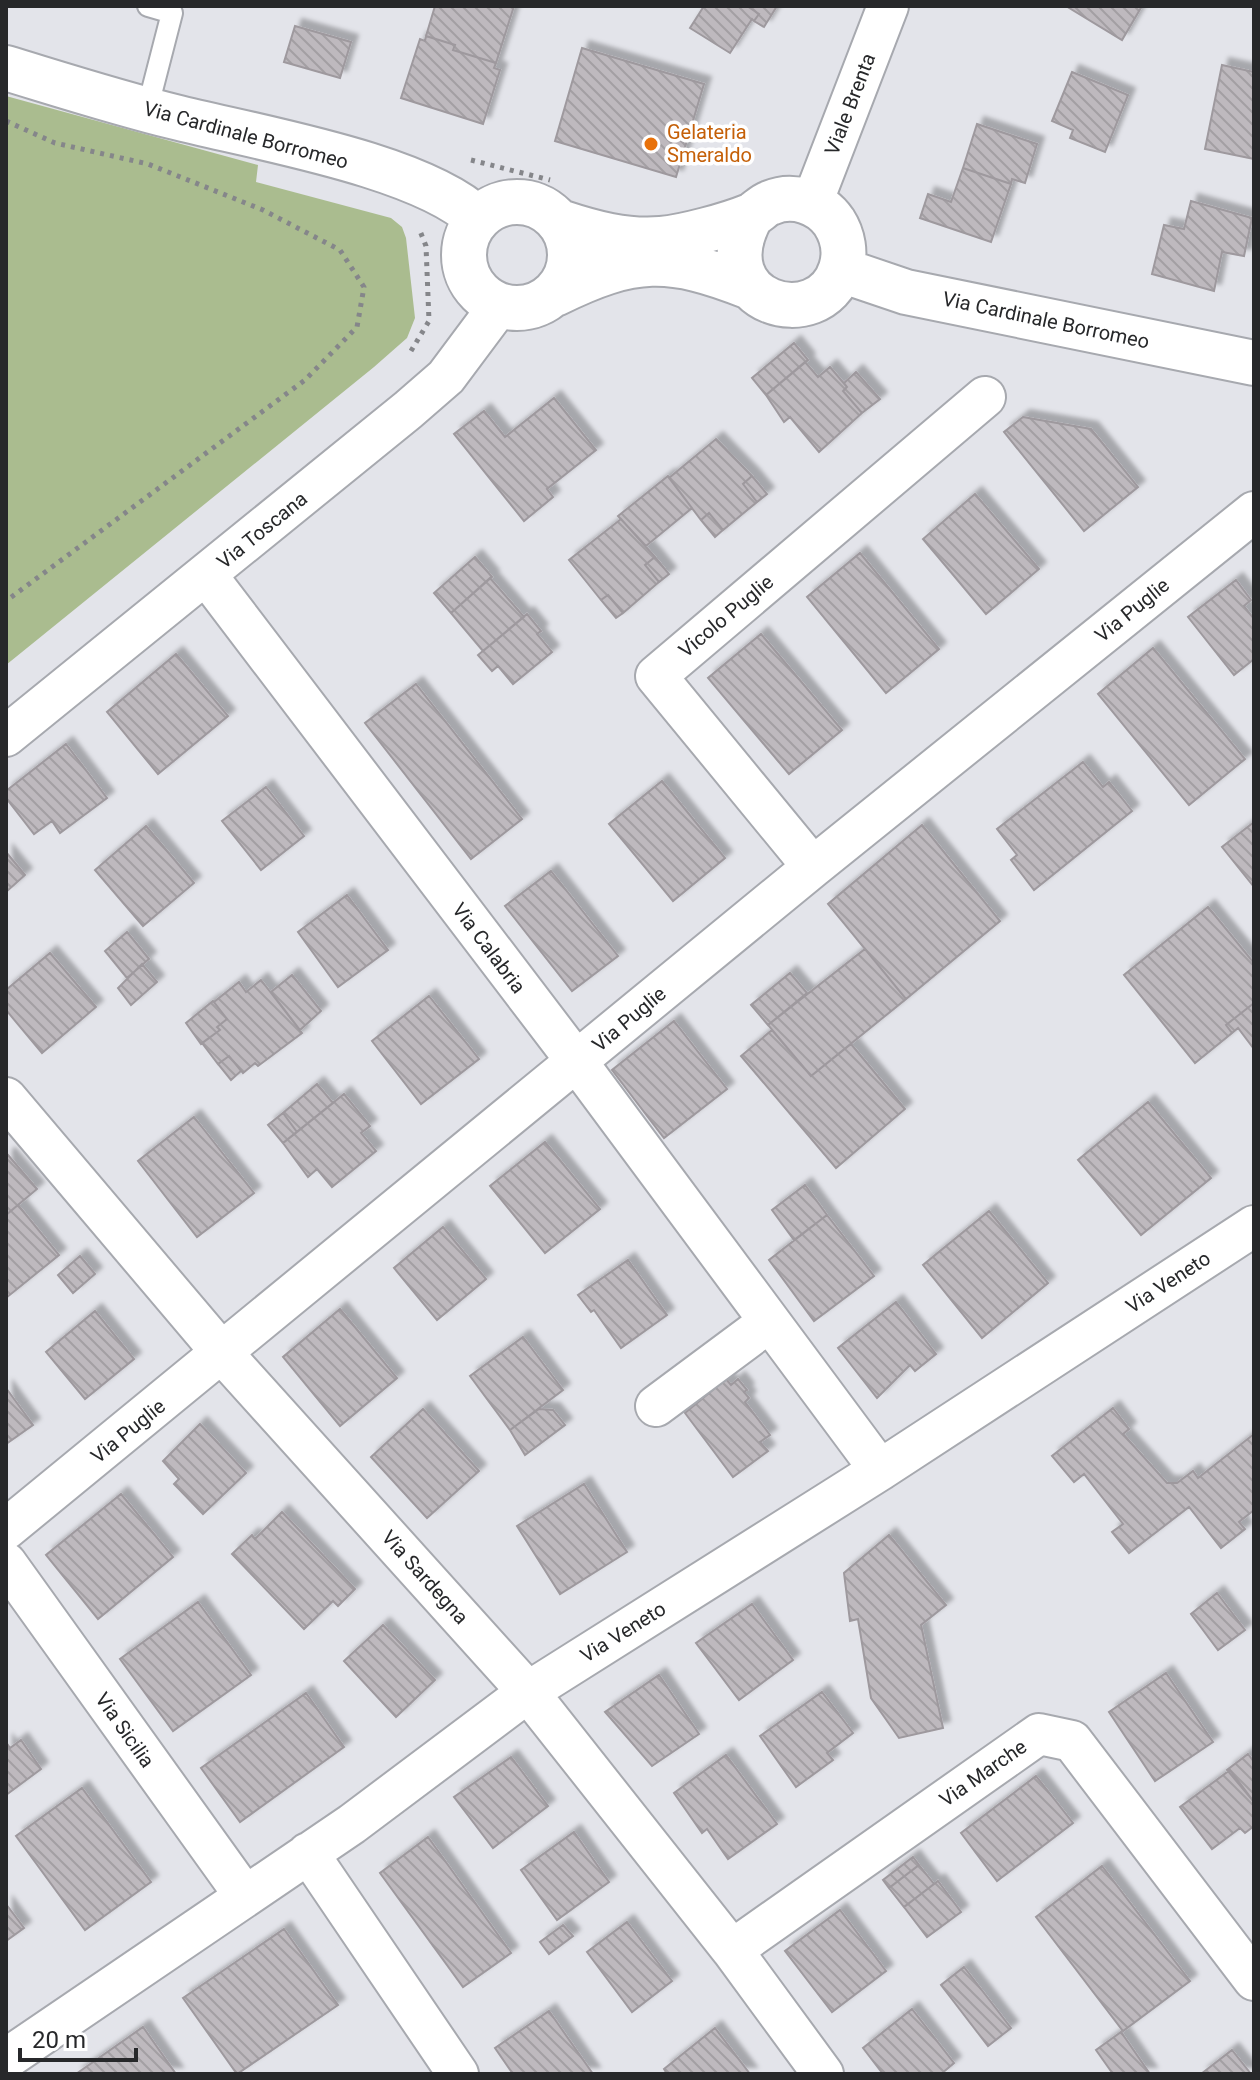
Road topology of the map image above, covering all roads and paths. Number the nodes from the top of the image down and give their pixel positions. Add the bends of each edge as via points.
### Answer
1 (148, 6) edge
2 (888, 6) edge
3 (6, 68) edge
4 (147, 110) junction
5 (6, 121) edge
6 (460, 157) dead end
7 (558, 202) junction
8 (812, 203) junction
9 (751, 216) junction
10 (478, 219) junction
11 (417, 226) dead end
12 (841, 270) junction
13 (750, 287) junction
14 (555, 294) junction
15 (499, 306) junction
16 (409, 356) dead end
17 (1254, 363) edge
18 (985, 397) dead end
19 (1254, 512) edge
20 (207, 576) junction
21 (6, 601) edge
22 (6, 736) edge
23 (813, 867) junction
24 (577, 1062) junction
25 (6, 1098) edge
26 (1254, 1226) edge
27 (769, 1322) junction
28 (223, 1354) junction
29 (656, 1406) dead end
30 (880, 1470) junction
31 (6, 1529) edge
32 (6, 1563) edge
33 (528, 1692) junction
34 (308, 1853) junction
35 (245, 1896) junction
36 (732, 1950) junction
37 (1254, 1980) edge
38 (6, 2059) edge
39 (458, 2074) edge
40 (823, 2074) edge

1 - 4 lane via 172,13
2 - 8 street, Viale Brenta
3 - 4 street, Via Cardinale Borromeo
4 - 10 street, Via Cardinale Borromeo via 397,175 462,203
5 - 21 path via 55,143 148,164 263,210 340,250 364,287 357,327 305,380
6 - 7 path
7 - 9 street via 603,236 662,239
7 - 10 street via 542,208 519,201 497,206
7 - 14 street via 570,246 568,272
8 - 9 street via 790,198 769,203
8 - 12 street via 839,231 844,250
9 - 13 street via 739,239 738,264
10 - 15 street via 465,242 465,268 477,291
11 - 16 path via 426,246 429,321
12 - 13 street via 822,295 793,305 777,303
12 - 17 street, Via Cardinale Borromeo via 906,292
13 - 14 street via 708,270 661,262 600,272
14 - 15 street via 529,308
15 - 20 street, Via Toscana via 446,377
18 - 23 street, Vicolo Puglie via 656,676
19 - 23 street, Via Puglie
20 - 22 street, Via Toscana
20 - 24 street, Via Calabria
23 - 24 street, Via Puglie
24 - 27 street, Via Calabria
24 - 28 street, Via Puglie
25 - 28 street, Via Sardegna
26 - 30 street, Via Veneto
27 - 29 street
27 - 30 street, Via Calabria
28 - 31 street, Via Puglie
28 - 33 street, Via Sardegna
30 - 33 street, Via Veneto
32 - 35 street, Via Sicilia
33 - 34 street, Via Veneto
33 - 36 street, Via Sardegna
34 - 35 street, Via Veneto
34 - 39 street
35 - 38 street, Via Veneto
36 - 37 street, Via Marche via 1039,1734 1072,1741
36 - 40 street, Via Sardegna

